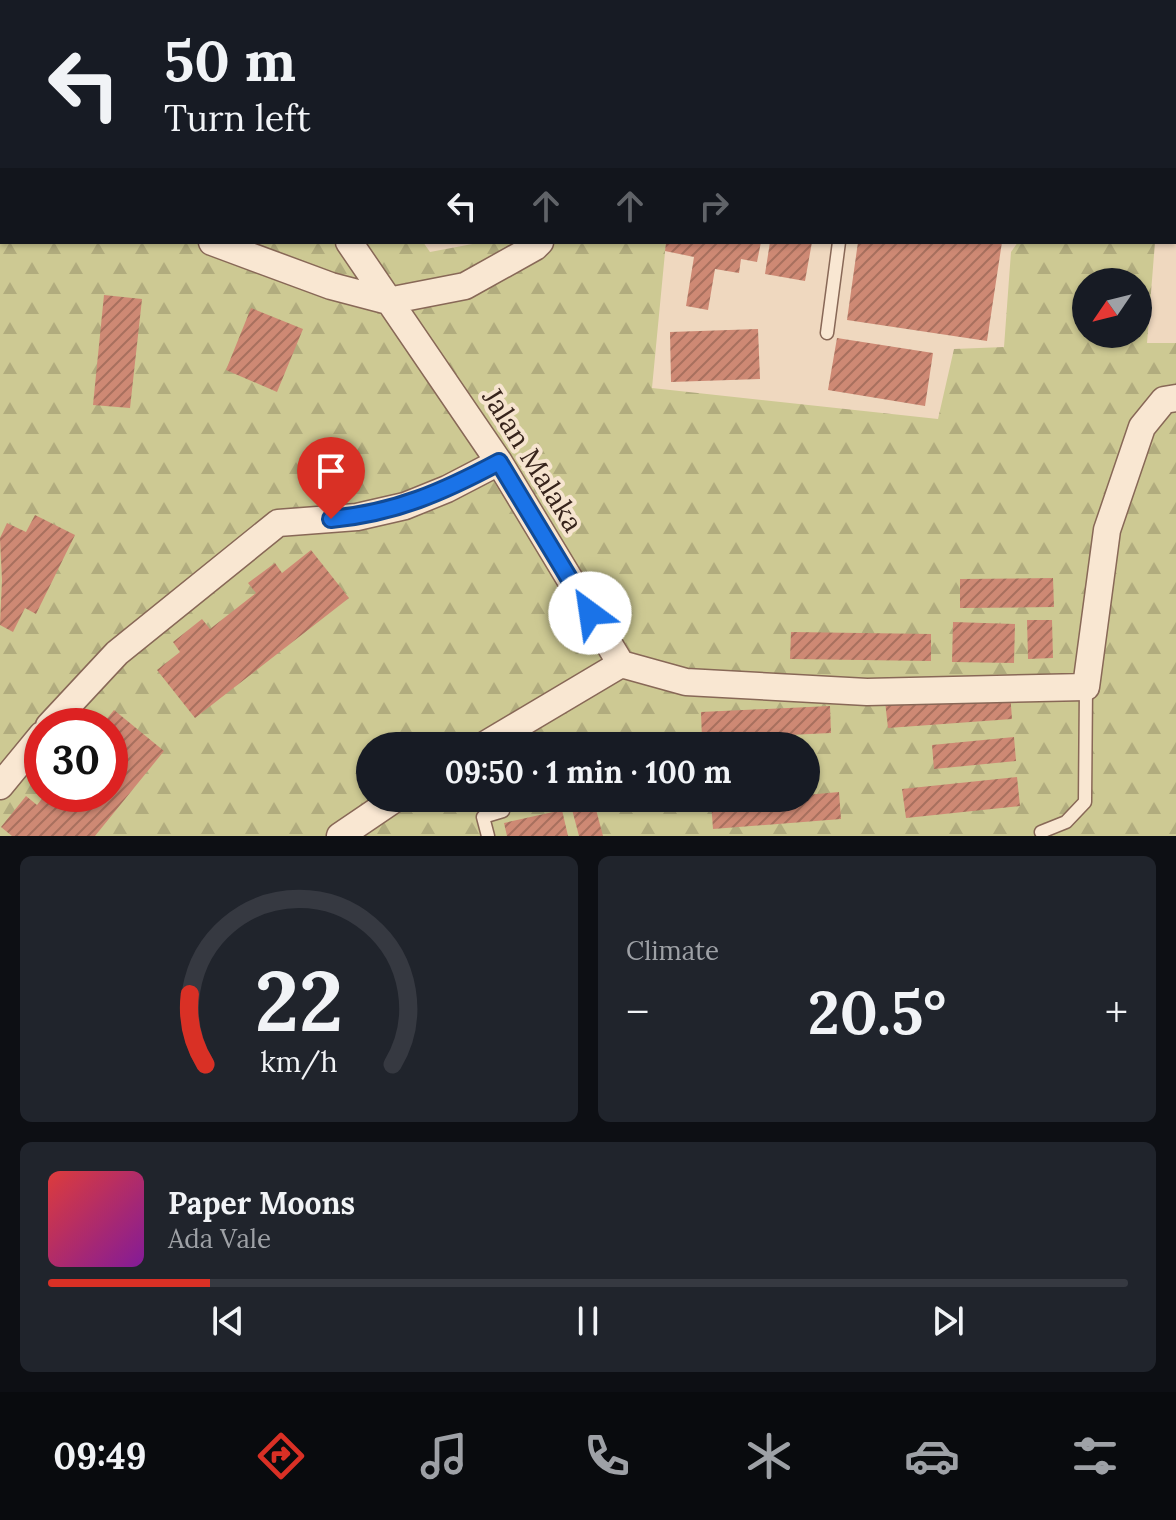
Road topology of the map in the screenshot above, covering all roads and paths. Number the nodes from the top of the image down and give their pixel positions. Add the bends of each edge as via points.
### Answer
1 (217, 244) edge
2 (248, 244) edge
3 (350, 244) edge
4 (538, 244) edge
5 (839, 244) edge
6 (264, 262) junction
7 (388, 301) junction
8 (827, 333) dead end
9 (1176, 398) edge
10 (499, 462) junction
11 (621, 664) junction
12 (1086, 687) junction
13 (66, 708) edge
14 (507, 732) edge
15 (24, 757) edge
16 (0, 786) edge
17 (375, 812) edge
18 (500, 812) edge
19 (1041, 832) dead end
20 (340, 836) edge
21 (488, 836) edge

1 - 6 street
2 - 6 street
3 - 7 street, Jalan Malaka
4 - 7 street via 465,286
5 - 8 lane
6 - 7 street
7 - 10 street, Jalan Malaka
9 - 12 street via 1164,400 1142,427 1107,530
10 - 11 street, Jalan Malaka
10 - 13 street via 405,506 357,517 278,523 117,653
11 - 12 street via 686,682 867,692
11 - 14 street
12 - 19 lane via 1085,802 1066,822
15 - 16 street
17 - 20 street
18 - 21 lane via 483,817

